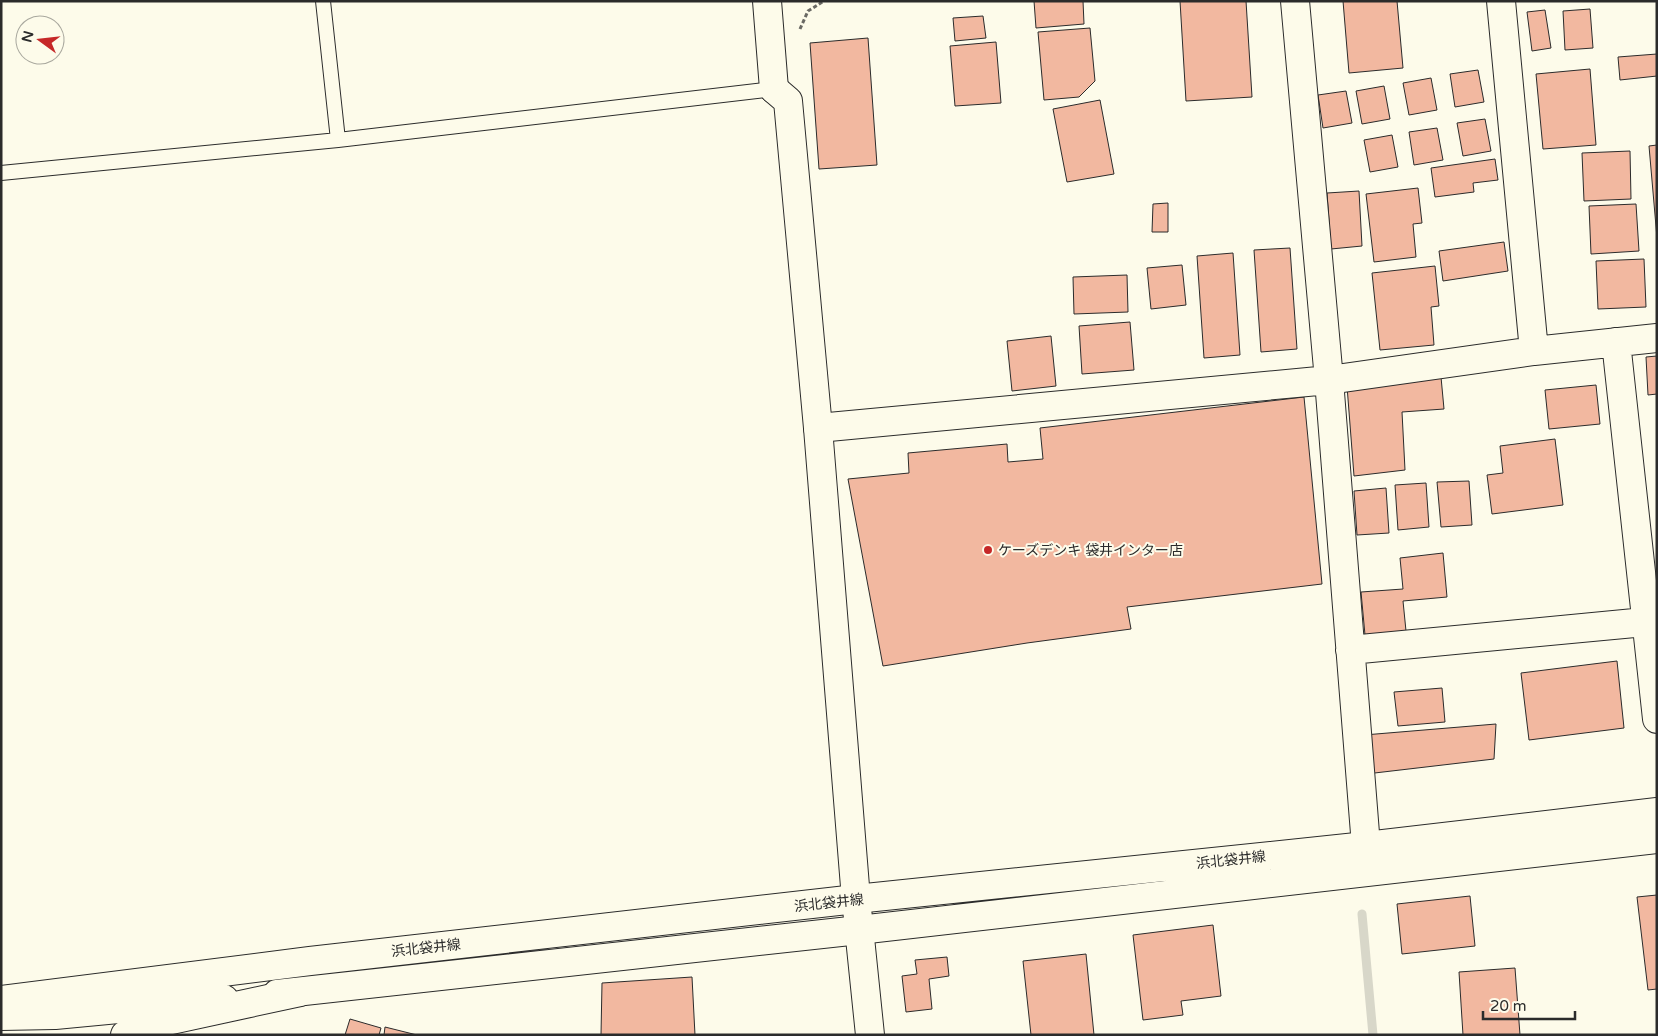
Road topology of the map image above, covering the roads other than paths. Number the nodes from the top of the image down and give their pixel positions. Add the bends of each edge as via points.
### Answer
1 (323, 1) edge
2 (767, 1) edge
3 (1295, 1) edge
4 (1501, 1) edge
5 (774, 89) junction
6 (338, 140) junction
7 (1, 173) edge
8 (1657, 338) edge
9 (1616, 342) junction
10 (1534, 351) junction
11 (1329, 380) junction
12 (818, 428) junction
13 (1645, 622) junction
14 (1350, 650) junction
15 (1657, 719) edge
16 (1657, 812) edge
17 (1657, 839) edge
18 (1366, 846) junction
19 (856, 899) junction
20 (859, 930) junction
21 (300, 992) junction
22 (1, 1000) edge
23 (1, 1016) edge
24 (125, 1035) edge
25 (870, 1035) edge

1 - 6 lane
2 - 5 main road
3 - 11 main road
4 - 10 main road
5 - 6 lane
5 - 12 main road via 788,101
6 - 7 lane
8 - 9 main road
9 - 10 main road
9 - 13 main road
10 - 11 main road
11 - 12 main road
11 - 14 main road
12 - 19 main road
13 - 14 main road
13 - 15 main road
14 - 18 main road
16 - 18 main road, 浜北袋井線
17 - 20 main road, 浜北袋井線
18 - 19 main road, 浜北袋井線
19 - 20 main road
19 - 22 main road, 浜北袋井線 via 310,960
20 - 21 main road, 浜北袋井線
20 - 25 main road
21 - 23 main road, 浜北袋井線 via 55,1015
21 - 24 main road via 162,1022

